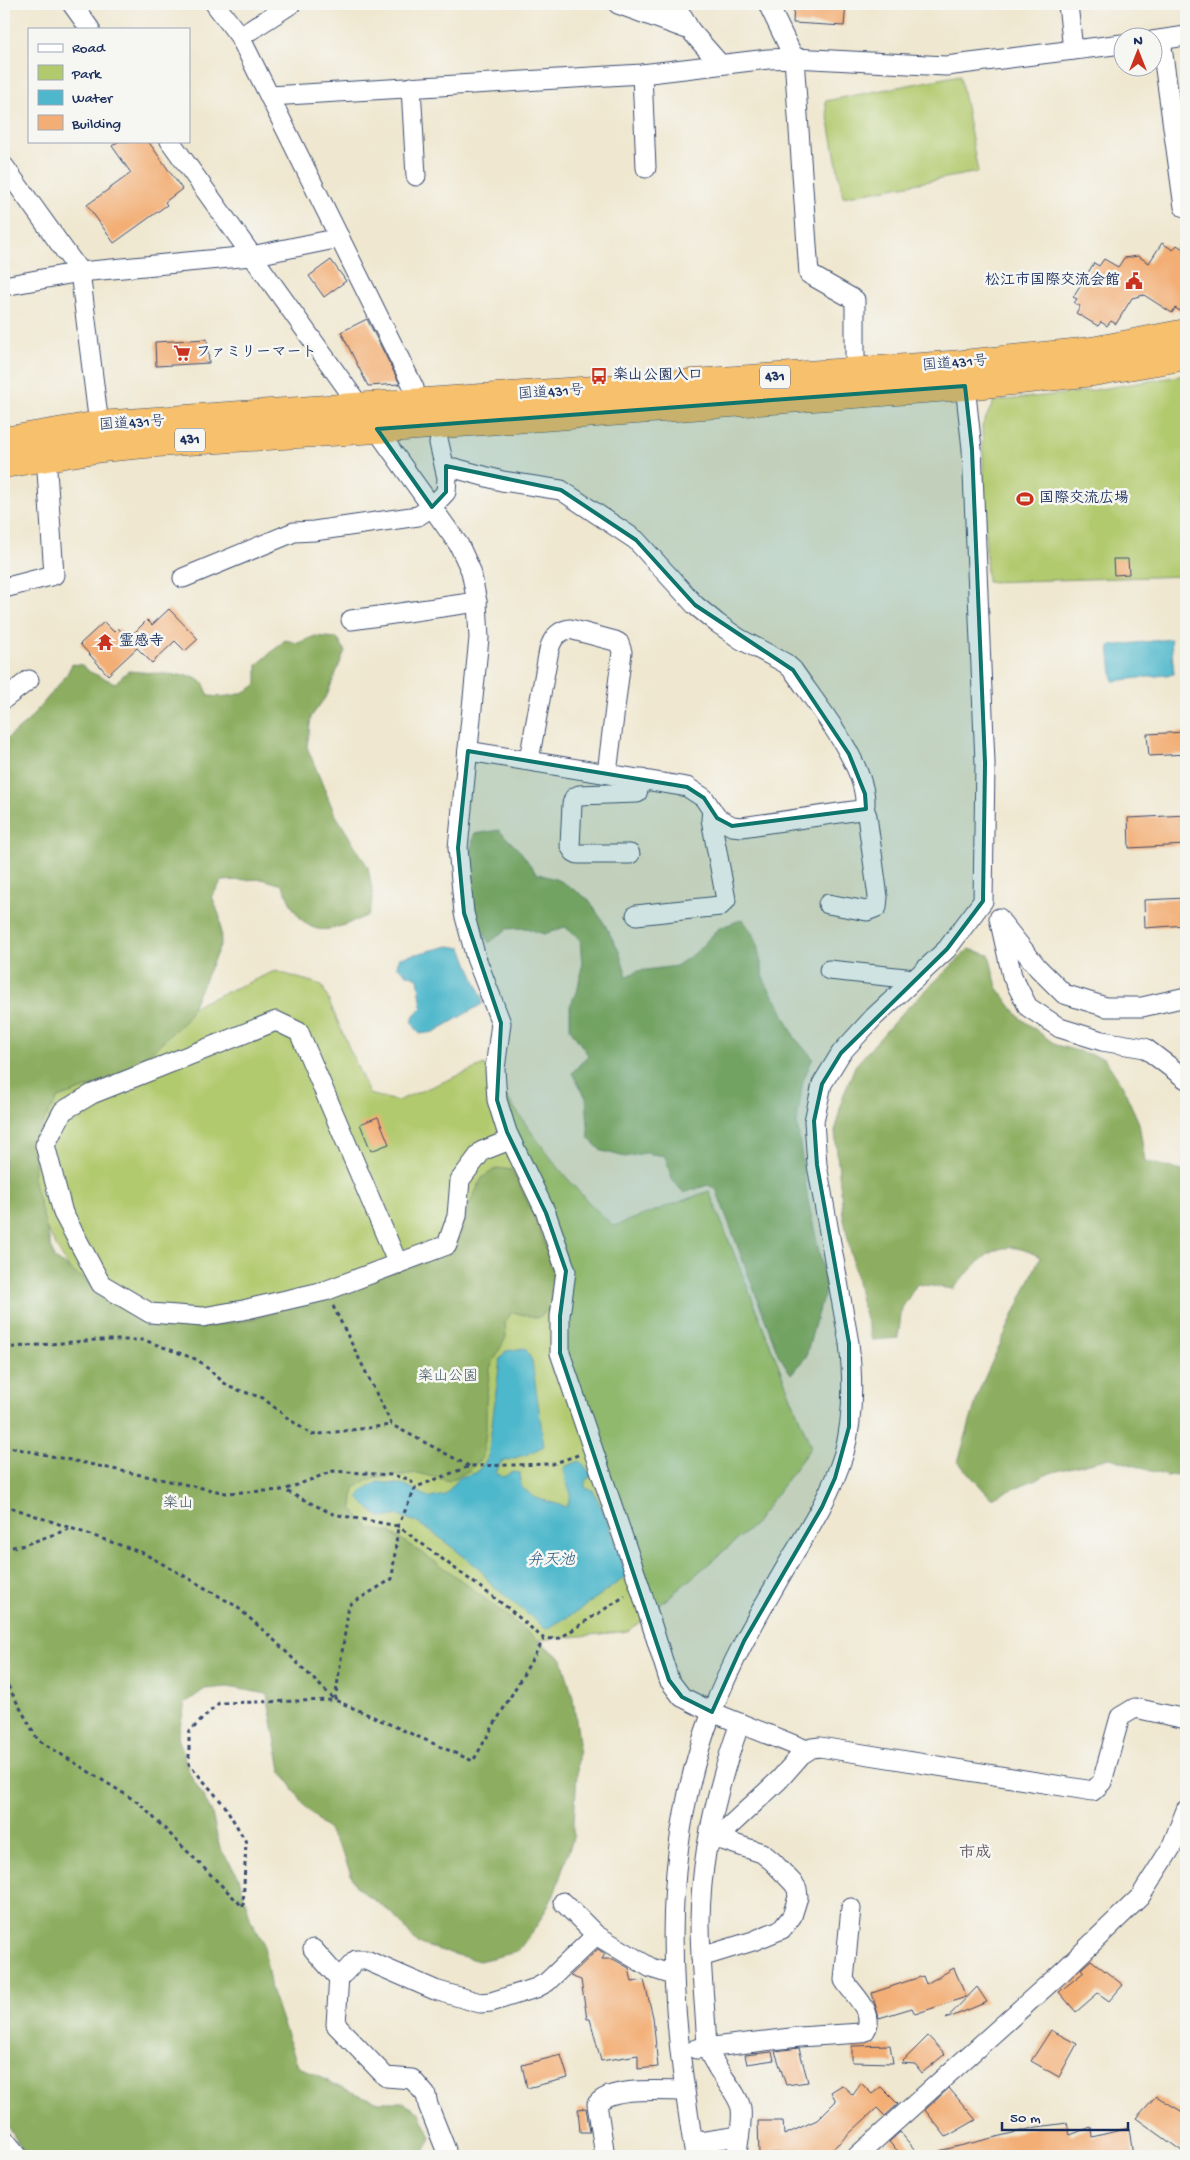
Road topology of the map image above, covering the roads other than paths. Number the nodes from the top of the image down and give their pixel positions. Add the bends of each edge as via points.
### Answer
1 (72, 4) edge
2 (215, 4) edge
3 (291, 4) edge
4 (618, 4) edge
5 (670, 4) edge
6 (768, 4) edge
7 (1068, 4) edge
8 (89, 28) edge
9 (690, 30) junction
10 (240, 36) junction
11 (1186, 36) edge
12 (1162, 39) edge
13 (1112, 45) edge
14 (1073, 50) junction
15 (794, 58) junction
16 (720, 64) junction
17 (1162, 71) edge
18 (642, 74) junction
19 (411, 87) junction
20 (270, 96) junction
21 (171, 142) edge
22 (4, 166) edge
23 (646, 168) dead end
24 (416, 176) dead end
25 (1184, 207) dead end
26 (340, 238) junction
27 (251, 256) junction
28 (80, 272) junction
29 (4, 286) edge
30 (1186, 333) edge
31 (1186, 356) edge
32 (855, 372) junction
33 (964, 375) junction
34 (414, 388) dead end
35 (369, 418) junction
36 (99, 426) junction
37 (4, 440) edge
38 (439, 443) dead end
39 (46, 456) junction
40 (4, 464) edge
41 (445, 468) junction
42 (432, 507) junction
43 (183, 578) dead end
44 (4, 588) edge
45 (477, 602) junction
46 (351, 620) dead end
47 (29, 680) dead end
48 (4, 699) edge
49 (468, 750) junction
50 (529, 760) junction
51 (607, 773) junction
52 (642, 779) junction
53 (864, 808) junction
54 (712, 811) junction
55 (630, 854) dead end
56 (983, 901) junction
57 (828, 904) dead end
58 (636, 914) dead end
59 (998, 918) junction
60 (829, 970) dead end
61 (915, 979) junction
62 (1186, 997) edge
63 (1186, 1079) edge
64 (510, 1140) junction
65 (398, 1264) junction
66 (712, 1712) junction
67 (1186, 1719) edge
68 (740, 1723) junction
69 (807, 1750) junction
70 (1186, 1810) edge
71 (712, 1843) junction
72 (563, 1902) dead end
73 (851, 1908) dead end
74 (596, 1935) junction
75 (313, 1949) dead end
76 (701, 1957) junction
77 (339, 1974) junction
78 (673, 1975) junction
79 (707, 2047) junction
80 (680, 2051) junction
81 (684, 2091) junction
82 (739, 2136) junction
83 (4, 2139) edge
84 (694, 2150) edge
85 (737, 2155) edge
86 (18, 2156) edge
87 (446, 2156) edge
88 (605, 2156) edge
89 (857, 2156) edge

1 - 8 street
2 - 10 street
3 - 10 street
4 - 9 street
5 - 9 street
6 - 15 street
7 - 14 street
9 - 16 street
10 - 20 street
11 - 12 street
13 - 14 street
14 - 15 street via 946,66
15 - 16 street
15 - 32 street via 809,274 855,300
16 - 18 street
17 - 25 street
18 - 19 street
18 - 23 street
19 - 20 street
19 - 24 street
20 - 26 street
21 - 27 street
22 - 28 street
26 - 27 street
26 - 34 street
27 - 28 street
27 - 35 street
28 - 29 street
28 - 36 street
30 - 33 highway, 国道431号 / 431
31 - 33 highway, 国道431号 / 431 via 1093,372
32 - 33 highway, 国道431号 / 431
32 - 35 highway, 国道431号 / 431
33 - 35 highway, 国道431号 / 431
33 - 56 street via 972,449 984,763
35 - 36 highway, 国道431号 / 431
35 - 39 highway, 国道431号 / 431
35 - 42 street
36 - 37 highway, 国道431号 / 431
38 - 41 street
39 - 40 highway, 国道431号 / 431
39 - 44 street via 54,575
41 - 42 street via 446,492
41 - 53 street via 561,490 636,540 695,605 740,639 793,670 857,769 865,794
42 - 43 street via 418,516 294,532
42 - 45 street via 459,545 471,571
45 - 46 street
45 - 49 street via 479,638
47 - 48 street
49 - 50 street
49 - 64 street via 458,848 464,913 476,958 501,1023 495,1070 497,1100
50 - 51 street
50 - 51 street via 548,650 553,638 562,630 570,630 615,641 621,646
51 - 52 street
52 - 54 street via 686,787 704,798
52 - 55 street via 637,793 579,795 572,804 570,846 574,852
53 - 54 street via 742,826 726,823
53 - 57 street via 877,908 867,911
54 - 58 street via 724,904
56 - 59 street
56 - 61 street via 947,949
59 - 62 street via 1038,968 1064,994 1106,1007 1142,1007
59 - 63 street via 1012,976 1028,1007 1060,1028 1102,1042 1145,1048
60 - 61 street
61 - 66 street via 841,1053 822,1084 814,1121 816,1156 849,1343 852,1370 849,1427 835,1478 822,1507 744,1641
64 - 65 street via 482,1151 460,1180 457,1216 447,1245
64 - 66 street via 546,1213 566,1271 560,1316 560,1353 669,1680 682,1697
65 - 65 street via 299,1032 276,1021 92,1094 63,1111 45,1145 63,1213 101,1284 150,1313 203,1318 244,1310 325,1291
66 - 68 street
66 - 78 street via 699,1749 681,1825 674,1904
67 - 69 street via 1135,1708 1120,1717 1102,1782 1093,1790 820,1747
68 - 69 street
68 - 71 street via 720,1782
69 - 71 street
70 - 89 street via 1171,1848 1140,1897 1063,1971
71 - 76 street via 700,1919
71 - 76 street via 762,1853 794,1884 798,1897 792,1916 782,1929
72 - 74 street
73 - 79 street via 844,1980 865,2008 867,2028 861,2034
74 - 77 street via 547,1982 492,2002 480,2003 435,1990 366,1960 356,1960
74 - 78 street via 651,1968
75 - 77 street via 335,1974
76 - 79 street
77 - 87 street via 336,2025 386,2077 412,2079 426,2095
78 - 80 street
79 - 80 street
79 - 82 street via 713,2063 739,2104
80 - 81 street
81 - 84 street
81 - 88 street via 626,2092 599,2101
82 - 84 street
82 - 85 street
83 - 86 street

